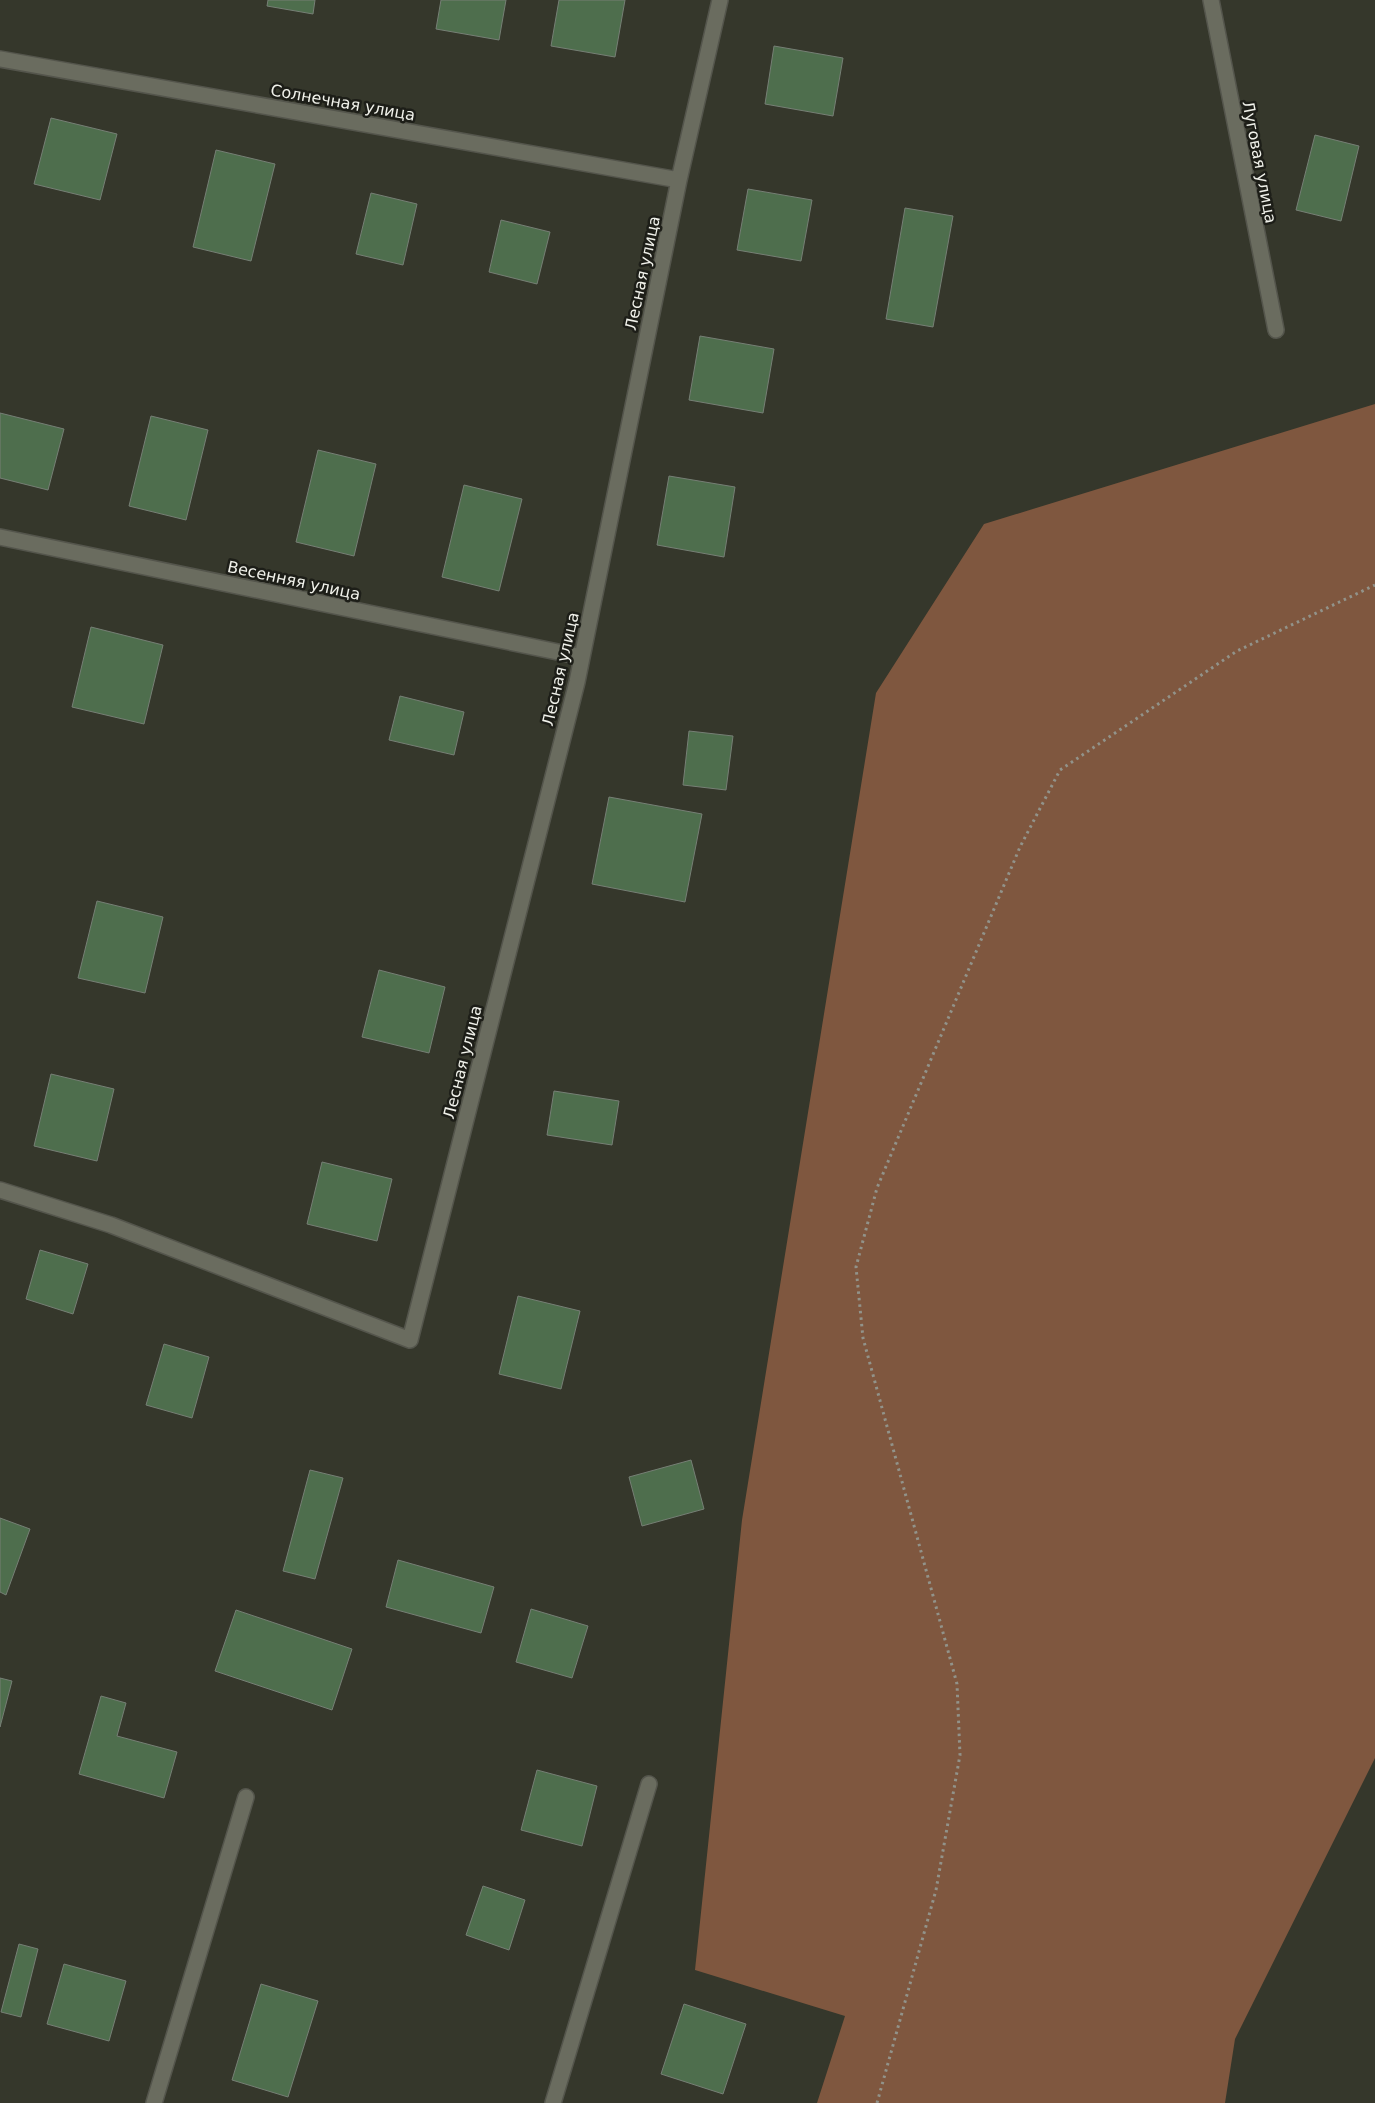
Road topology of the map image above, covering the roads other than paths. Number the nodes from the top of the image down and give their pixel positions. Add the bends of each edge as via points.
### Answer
1 (720, 0) edge
2 (1211, 0) edge
3 (0, 59) edge
4 (679, 180) junction
5 (1276, 330) dead end
6 (0, 537) edge
7 (582, 657) junction
8 (0, 1190) edge
9 (649, 1784) dead end
10 (246, 1797) dead end
11 (154, 2103) edge
12 (553, 2103) edge

1 - 4 street, Лесная улица
2 - 5 street, Луговая улица
3 - 4 street, Солнечная улица
4 - 7 street, Лесная улица
6 - 7 street, Весенняя улица
7 - 8 street, Лесная улица via 410,1340 111,1225
9 - 12 street
10 - 11 street

